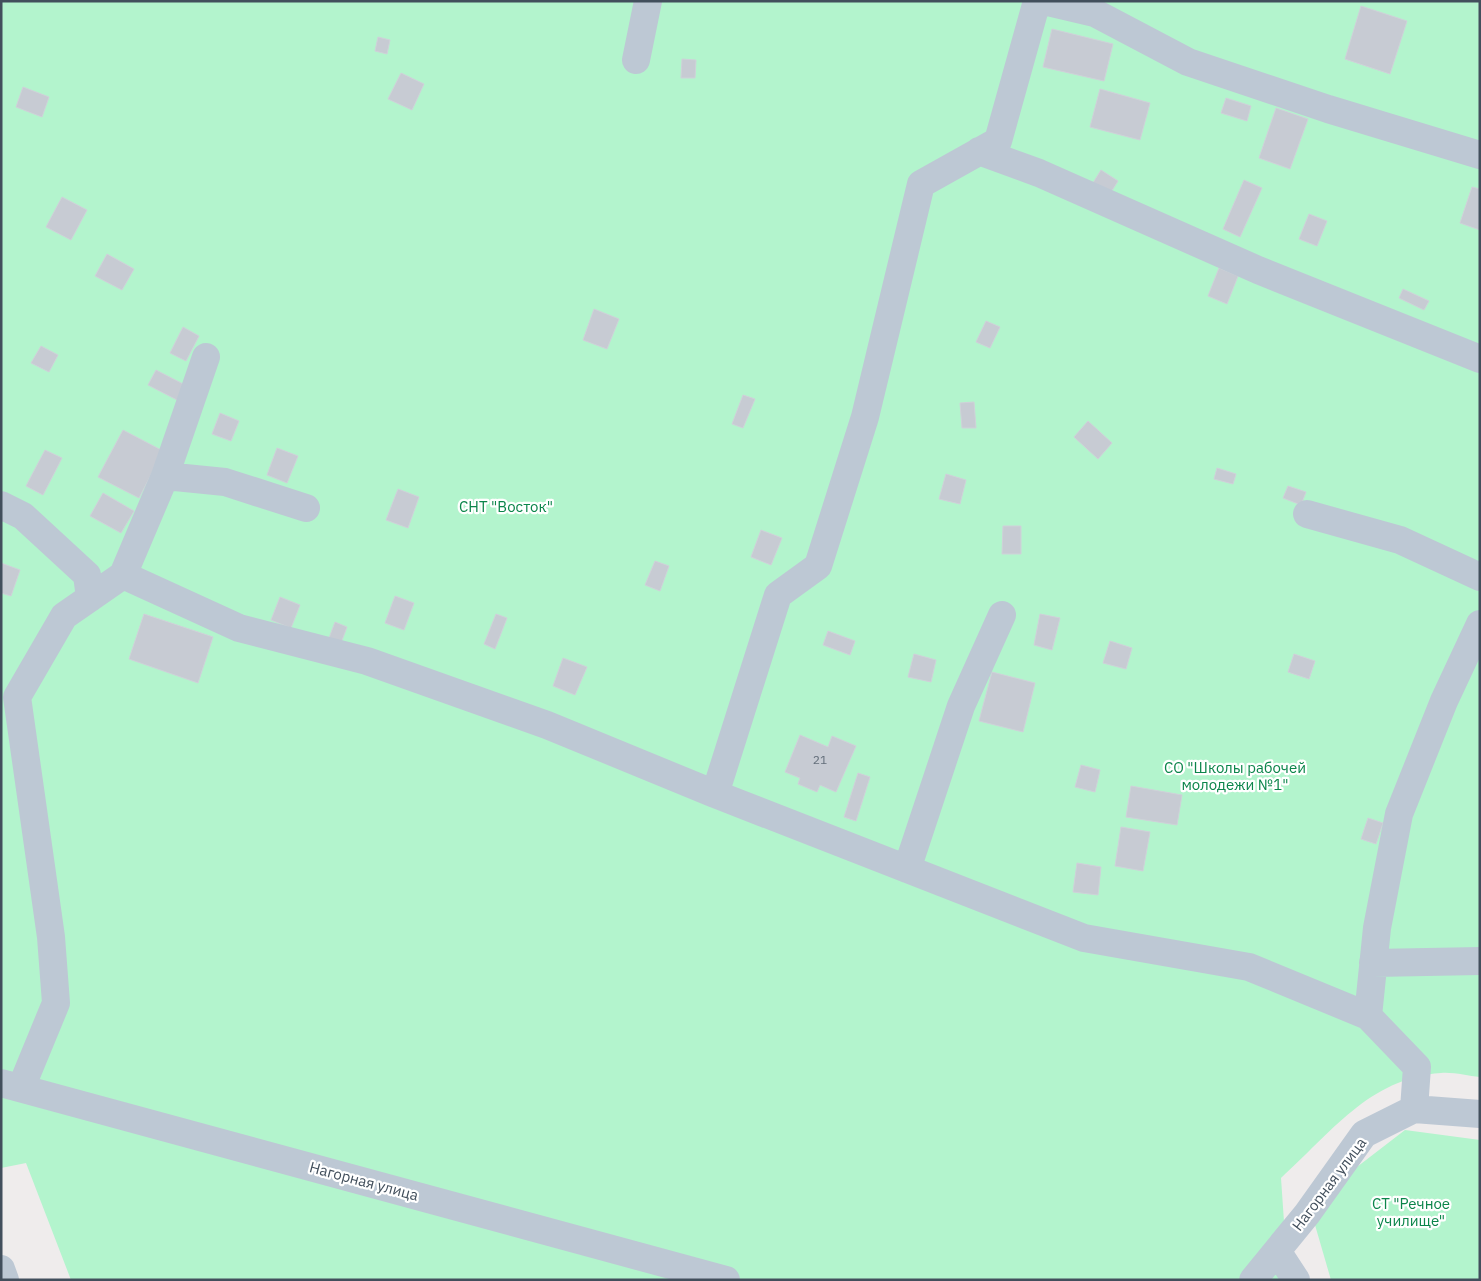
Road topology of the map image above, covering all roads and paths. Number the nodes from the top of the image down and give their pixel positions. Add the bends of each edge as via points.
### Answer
1 (648, 1) edge
2 (1037, 1) edge
3 (1044, 1) edge
4 (636, 60) dead end
5 (979, 152) junction
6 (1480, 155) edge
7 (206, 357) dead end
8 (1480, 359) edge
9 (165, 476) junction
10 (1, 505) edge
11 (306, 508) dead end
12 (1308, 514) dead end
13 (122, 575) junction
14 (1480, 577) edge
15 (90, 598) junction
16 (1002, 614) dead end
17 (1480, 624) edge
18 (715, 794) junction
19 (907, 869) junction
20 (1480, 961) edge
21 (1373, 963) junction
22 (1368, 1016) junction
23 (7, 1085) edge
24 (1414, 1109) junction
25 (1480, 1114) edge
26 (1277, 1251) junction
27 (1, 1269) edge
28 (5, 1280) edge
29 (726, 1280) edge
30 (1253, 1280) edge
31 (1296, 1280) edge

1 - 4 street
2 - 5 street via 998,141
3 - 6 street via 1095,13 1188,62
5 - 8 street via 1039,173 1258,270
5 - 18 street via 921,184 864,417 818,566 778,595
7 - 9 street
9 - 11 street via 225,482
9 - 13 street
10 - 15 street via 23,516 88,575
12 - 14 street via 1400,540
13 - 15 street
13 - 18 street via 239,628 367,661 547,725
15 - 23 street via 64,616 16,698 35,815 56,1003
16 - 19 street via 961,706
17 - 21 street via 1444,701 1398,814
18 - 19 street
19 - 22 street via 1084,938 1249,968
20 - 21 street
21 - 22 street
22 - 24 street via 1417,1066
23 - 29 street, Нагорная улица
24 - 25 street
24 - 26 street, Нагорная улица via 1364,1134
26 - 30 street, Нагорная улица
26 - 31 street
27 - 28 street

